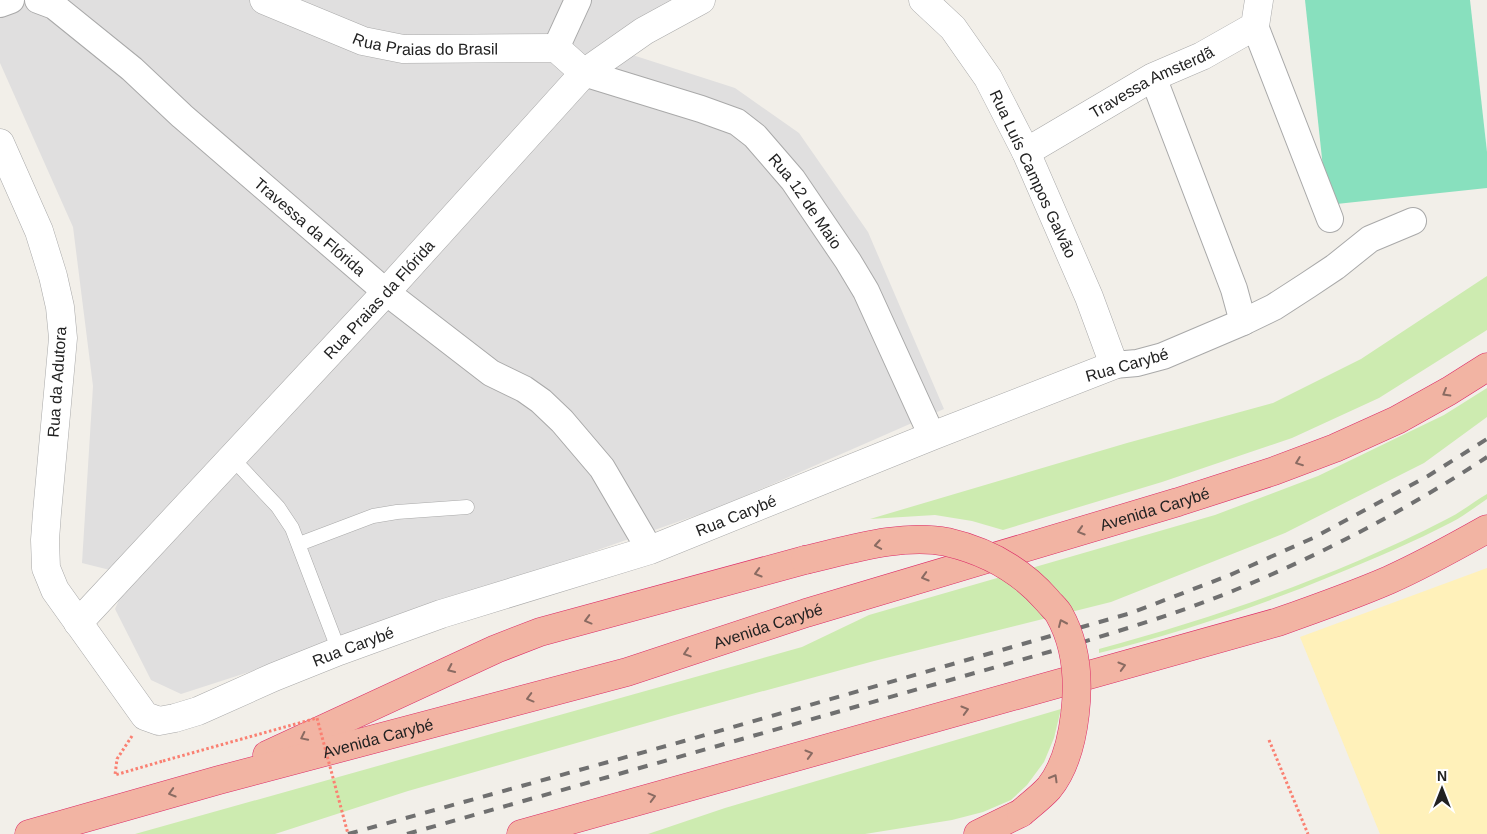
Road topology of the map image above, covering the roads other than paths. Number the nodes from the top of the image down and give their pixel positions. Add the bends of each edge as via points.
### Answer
1 (11, 0) edge
2 (38, 0) edge
3 (264, 0) edge
4 (578, 0) edge
5 (701, 0) edge
6 (923, 0) edge
7 (0, 4) edge
8 (1257, 13) edge
9 (556, 48) junction
10 (584, 74) junction
11 (1153, 77) junction
12 (0, 143) edge
13 (1026, 152) junction
14 (1330, 219) dead end
15 (1413, 220) dead end
16 (386, 292) junction
17 (1243, 322) junction
18 (1114, 365) junction
19 (1487, 367) edge
20 (932, 436) junction
21 (232, 458) junction
22 (467, 506) dead end
23 (1487, 529) edge
24 (1487, 535) edge
25 (299, 544) junction
26 (650, 550) junction
27 (1447, 552) junction
28 (78, 623) junction
29 (338, 651) junction
30 (219, 780) junction
31 (624, 804) junction
32 (29, 834) edge
33 (521, 834) edge
34 (570, 834) edge
35 (978, 834) edge

1 - 7 street
2 - 16 street, Travessa da Flórida via 54,6 132,69
3 - 9 street, Rua Praias do Brasil via 363,41 403,49
4 - 9 street
5 - 10 street, Rua Praias da Flórida via 644,31
6 - 13 street, Rua Luís Campos Galvão via 953,28 988,78
8 - 11 street, Travessa Amsterdã via 1202,56
8 - 14 street
9 - 10 street
10 - 16 street, Rua Praias da Flórida
10 - 20 street, Rua 12 de Maio via 737,122 755,136 793,180 848,260 866,291
11 - 13 street, Travessa Amsterdã
11 - 17 street via 1234,289
12 - 28 street, Rua da Adutora via 39,231 60,307 63,338 45,540 46,568 55,590
13 - 18 street, Rua Luís Campos Galvão via 1089,297
15 - 17 street, Rua Carybé via 1370,239 1274,307
16 - 21 street, Rua Praias da Flórida
16 - 26 street, Travessa da Flórida via 491,373 541,401 562,421 602,468
17 - 18 street, Rua Carybé via 1163,356
18 - 20 street, Rua Carybé
19 -> 30 highway, Avenida Carybé via 1396,420 1274,472 840,602 627,672
20 - 26 street, Rua Carybé
21 - 25 lane via 278,506
21 - 28 street, Rua Praias da Flórida
22 - 25 lane via 373,516
23 - 27 highway
24 - 27 street
25 - 29 lane
26 - 29 street, Rua Carybé via 441,614
31 -> 27 highway via 1278,622 1389,580
28 - 29 street, Rua Carybé via 145,716 159,721 198,711
30 -> 32 highway, Avenida Carybé
35 -> 30 highway, bridge via 1021,813 1049,788 1064,762 1073,736 1077,702 1077,672 1070,640 1059,614 1011,567 981,552 945,542 909,539 805,560 540,632 496,649
31 - 33 highway
31 - 34 highway via 600,823

